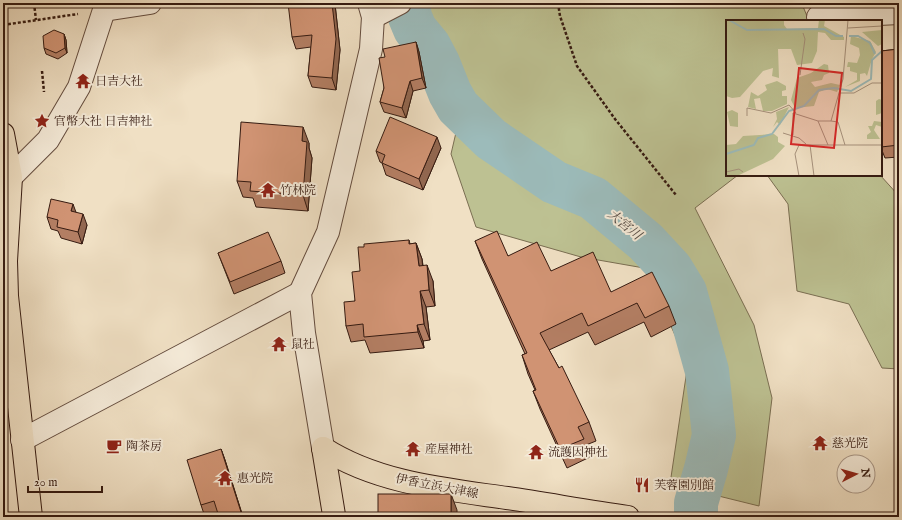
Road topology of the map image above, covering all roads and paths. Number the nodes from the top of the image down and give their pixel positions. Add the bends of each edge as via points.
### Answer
1 (34, 3) edge
2 (150, 3) edge
3 (558, 3) edge
4 (105, 6) edge
5 (383, 8) edge
6 (899, 13) edge
7 (818, 17) dead end
8 (36, 20) junction
9 (3, 25) edge
10 (3, 52) edge
11 (3, 70) edge
12 (42, 71) dead end
13 (44, 92) dead end
14 (3, 134) edge
15 (11, 177) junction
16 (676, 195) dead end
17 (5, 233) edge
18 (300, 293) junction
19 (22, 440) junction
20 (323, 448) junction
21 (31, 517) edge
22 (333, 517) edge
23 (628, 517) edge

1 - 8 path
2 - 4 street
3 - 16 path via 577,66
4 - 8 path
4 - 15 street via 79,87 48,140
5 - 18 street via 328,232
6 - 7 street
8 - 9 path
10 - 11 path
12 - 13 path
14 - 15 main road
15 - 17 main road
17 - 19 main road via 7,296
18 - 19 street
18 - 20 street
19 - 21 main road
20 - 22 main road
20 - 23 main road, 伊香立浜大津線 via 361,468 416,484

